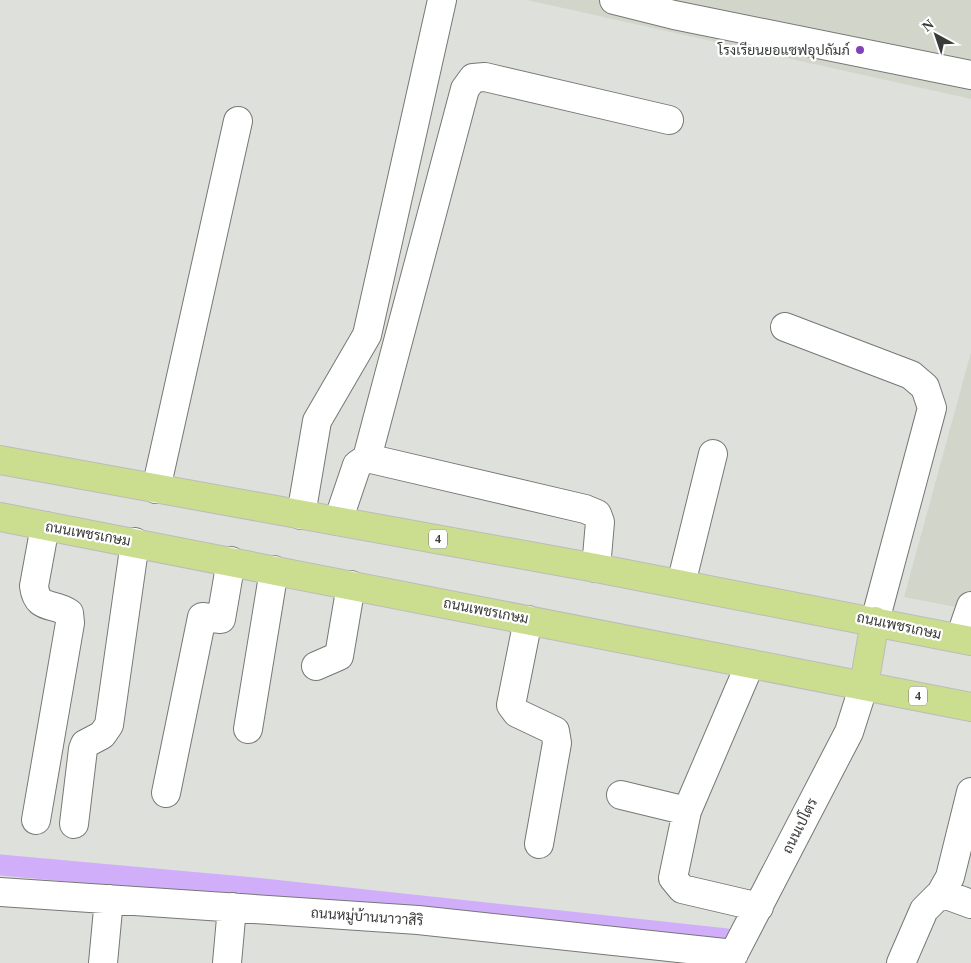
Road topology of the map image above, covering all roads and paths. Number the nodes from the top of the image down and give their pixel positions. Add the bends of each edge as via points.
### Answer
1 (442, 0) edge
2 (614, 0) edge
3 (971, 75) edge
4 (669, 120) dead end
5 (238, 121) dead end
6 (785, 326) dead end
7 (713, 454) dead end
8 (366, 458) junction
9 (0, 460) edge
10 (156, 489) junction
11 (300, 515) junction
12 (0, 518) edge
13 (338, 522) junction
14 (45, 526) junction
15 (135, 542) junction
16 (231, 561) junction
17 (596, 568) junction
18 (274, 570) junction
19 (681, 584) junction
20 (351, 585) junction
21 (971, 606) edge
22 (528, 620) junction
23 (875, 620) junction
24 (966, 639) edge
25 (750, 664) junction
26 (316, 666) dead end
27 (864, 685) junction
28 (971, 707) edge
29 (248, 729) dead end
30 (971, 792) edge
31 (166, 793) dead end
32 (621, 795) dead end
33 (687, 811) junction
34 (36, 820) dead end
35 (74, 824) dead end
36 (539, 844) dead end
37 (0, 892) edge
38 (941, 893) junction
39 (109, 899) junction
40 (971, 904) edge
41 (759, 906) junction
42 (232, 907) junction
43 (731, 959) edge
44 (103, 963) edge
45 (227, 963) edge
46 (901, 963) edge

1 - 11 street via 367,335 316,421
2 - 3 street
4 - 8 street via 485,77 473,78 465,89
5 - 10 street
6 - 23 street via 911,375 925,387 932,408
7 - 19 street
8 - 13 street via 357,465
8 - 17 street via 597,514 600,522
9 - 10 main road, ถนนเพชรเกษม / 4
10 - 11 main road, ถนนเพชรเกษม / 4
11 - 13 main road, ถนนเพชรเกษม / 4
12 - 14 main road, ถนนเพชรเกษม / 4
13 - 17 main road, ถนนเพชรเกษม / 4
14 - 15 main road, ถนนเพชรเกษม / 4
14 - 34 street via 35,596 43,604 69,613 70,623
15 - 16 main road, ถนนเพชรเกษม / 4
15 - 35 street via 109,725 102,735 85,744 83,749
16 - 18 main road, ถนนเพชรเกษม / 4
16 - 31 street via 221,619 202,618
17 - 19 main road, ถนนเพชรเกษม / 4
18 - 20 main road, ถนนเพชรเกษม / 4
18 - 29 street
19 - 23 main road, ถนนเพชรเกษม / 4
20 - 22 main road, ถนนเพชรเกษม / 4
20 - 26 street via 339,656
21 - 24 street
22 - 25 main road, ถนนเพชรเกษม / 4
22 - 36 street via 511,705 517,713 555,731 557,742
23 - 24 main road, ถนนเพชรเกษม / 4
23 - 27 main road
25 - 27 main road, ถนนเพชรเกษม / 4
25 - 33 street
27 - 28 main road, ถนนเพชรเกษม / 4
27 - 41 street, ถนนเปโตร via 849,732
30 - 38 street via 950,876
32 - 33 street
33 - 41 street via 674,878 677,884 682,889
37 - 39 street, ถนนหมู่บ้านนาวาสิริ
38 - 40 street
38 - 46 street via 924,910
39 - 42 street, ถนนหมู่บ้านนาวาสิริ
39 - 44 street
41 - 43 street, ถนนเปโตร
42 - 43 street, ถนนหมู่บ้านนาวาสิริ via 418,920
42 - 45 street

